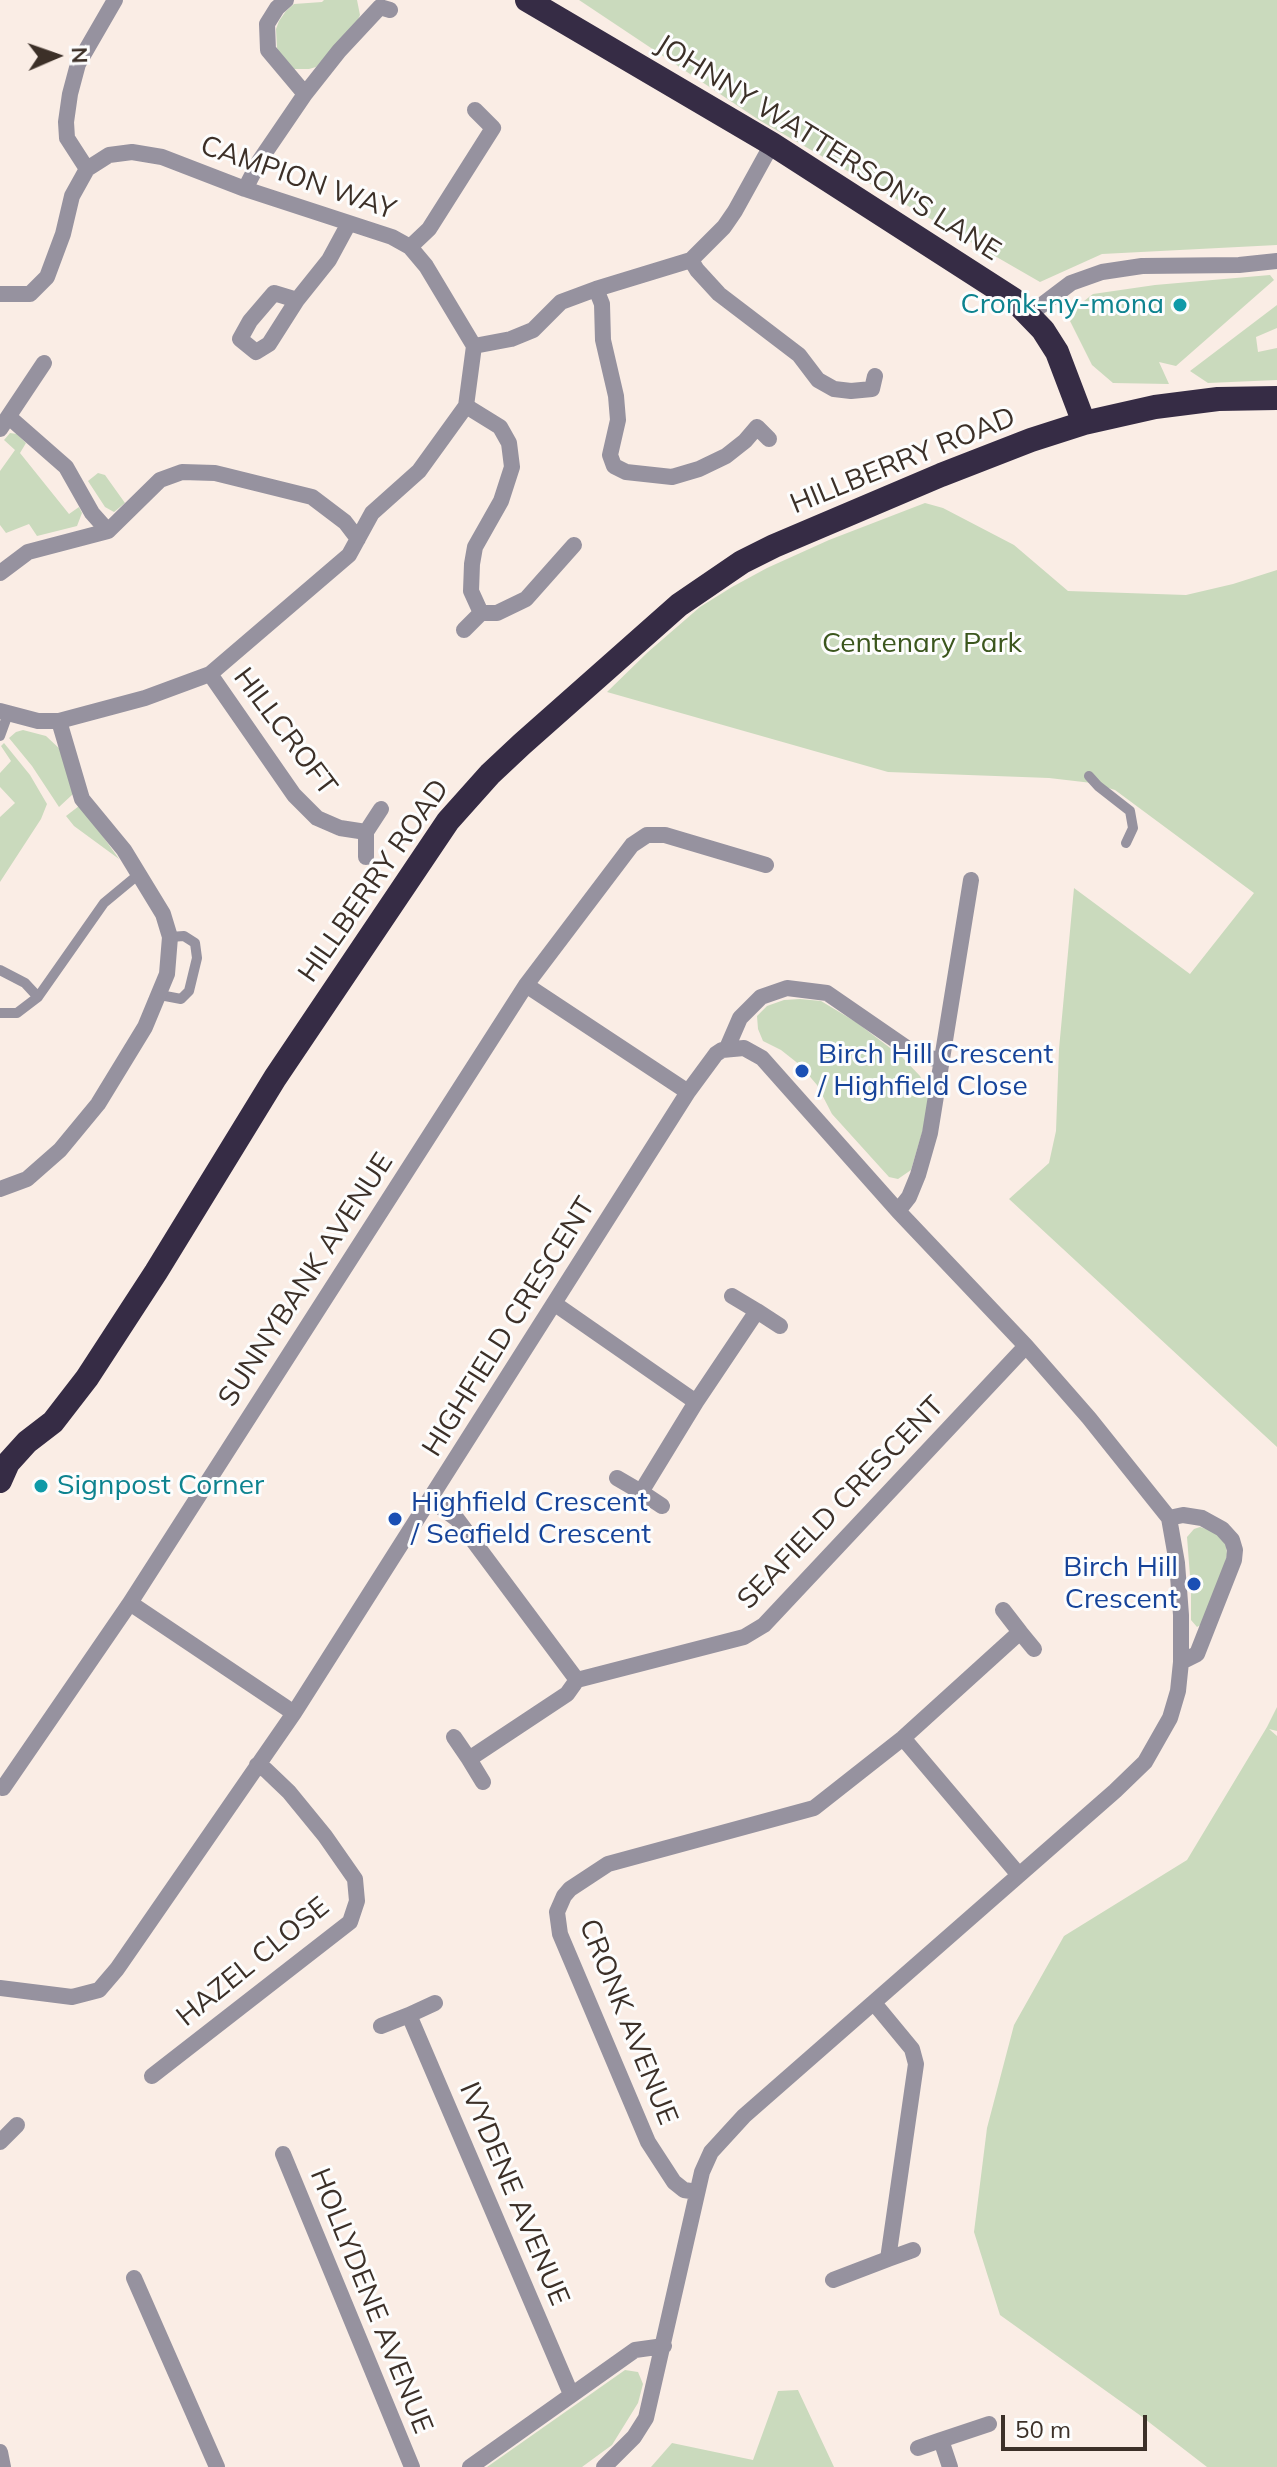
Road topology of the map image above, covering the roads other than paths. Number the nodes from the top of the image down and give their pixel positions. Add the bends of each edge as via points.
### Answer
1 (115, 0) edge
2 (286, 0) edge
3 (527, 0) edge
4 (380, 6) edge
5 (305, 94) junction
6 (475, 110) dead end
7 (772, 144) junction
8 (87, 169) junction
9 (245, 189) junction
10 (349, 223) junction
11 (410, 247) junction
12 (691, 260) junction
13 (1277, 261) edge
14 (596, 289) junction
15 (0, 294) edge
16 (297, 300) dead end
17 (1030, 314) junction
18 (474, 346) junction
19 (44, 363) dead end
20 (873, 389) dead end
21 (1277, 398) edge
22 (466, 406) junction
23 (4, 423) edge
24 (1084, 423) junction
25 (759, 427) dead end
26 (108, 531) junction
27 (358, 539) junction
28 (574, 545) dead end
29 (0, 573) edge
30 (481, 613) junction
31 (464, 630) dead end
32 (210, 674) junction
33 (4, 713) edge
34 (59, 721) junction
35 (0, 736) edge
36 (1089, 776) dead end
37 (381, 809) dead end
38 (366, 832) junction
39 (1126, 843) dead end
40 (366, 857) dead end
41 (766, 865) dead end
42 (139, 874) junction
43 (971, 880) dead end
44 (170, 937) junction
45 (0, 970) edge
46 (526, 985) junction
47 (160, 995) junction
48 (38, 997) junction
49 (0, 1013) edge
50 (727, 1048) junction
51 (940, 1060) junction
52 (688, 1092) junction
53 (0, 1189) edge
54 (898, 1211) junction
55 (732, 1296) dead end
56 (555, 1304) junction
57 (757, 1311) junction
58 (780, 1326) dead end
59 (1026, 1346) junction
60 (696, 1402) junction
61 (3, 1468) edge
62 (617, 1478) dead end
63 (641, 1492) junction
64 (430, 1499) junction
65 (662, 1506) dead end
66 (1169, 1518) junction
67 (130, 1603) junction
68 (1003, 1610) dead end
69 (1020, 1632) junction
70 (1034, 1649) dead end
71 (1181, 1662) junction
72 (577, 1680) junction
73 (294, 1713) junction
74 (454, 1737) dead end
75 (903, 1738) junction
76 (469, 1759) junction
77 (257, 1765) junction
78 (483, 1782) dead end
79 (3, 1788) dead end
80 (1019, 1875) junction
81 (0, 1988) edge
82 (435, 2003) dead end
83 (874, 2003) junction
84 (409, 2015) junction
85 (381, 2026) dead end
86 (152, 2076) dead end
87 (17, 2125) dead end
88 (0, 2142) edge
89 (283, 2154) dead end
90 (697, 2192) junction
91 (913, 2250) dead end
92 (888, 2259) junction
93 (134, 2278) dead end
94 (833, 2280) dead end
95 (664, 2346) junction
96 (571, 2394) junction
97 (989, 2424) dead end
98 (941, 2440) junction
99 (918, 2448) dead end
100 (0, 2452) edge
101 (3, 2467) edge
102 (217, 2467) edge
103 (412, 2467) edge
104 (470, 2467) edge
105 (604, 2467) edge
106 (950, 2467) edge

1 - 8 street via 78,64 70,94 67,138
2 - 5 street via 267,24 268,50
3 - 7 highway, JOHNNY WATTERSON'S LANE
4 - 5 street
5 - 9 street
6 - 11 street via 498,132 429,229
7 - 12 street via 730,219
7 - 17 highway, JOHNNY WATTERSON'S LANE
8 - 9 street, CAMPION WAY via 109,155 132,152 162,157
8 - 15 street via 72,196 47,277 30,294
9 - 10 street, CAMPION WAY
10 - 11 street, CAMPION WAY
10 - 16 street via 329,260
11 - 18 street, CAMPION WAY
12 - 14 street
12 - 20 street via 719,294 799,355 818,380 834,389
13 - 17 street via 1102,272 1071,283
14 - 18 street via 561,302 533,330
14 - 25 street via 618,420 603,455 614,466 672,477 726,456
17 - 24 highway, JOHNNY WATTERSON'S LANE via 1057,352
18 - 22 street
19 - 23 street
21 - 24 highway, HILLBERRY ROAD via 1185,402
22 - 27 street, HILLCROFT via 419,471 372,513
22 - 30 street via 500,427 509,443 512,467 501,501 475,547 471,591
23 - 26 street via 66,467
24 - 61 highway, HILLBERRY ROAD via 941,475 742,562 679,605 490,774 448,821 275,1078 87,1378 53,1422
26 - 27 street via 160,480 182,472 215,473 312,497
26 - 29 street via 28,552
27 - 32 street, HILLCROFT via 349,555
28 - 30 street via 526,599 497,613
30 - 31 street
32 - 34 street, HILLCROFT
32 - 38 street, HILLCROFT via 294,795 317,818
33 - 34 street
33 - 35 lane
34 - 42 street via 82,799
36 - 39 lane via 1130,811 1133,828
37 - 38 street
38 - 40 street
41 - 46 street, SUNNYBANK AVENUE via 665,835 647,835 632,845
42 - 44 street
42 - 48 lane via 104,903
43 - 51 street
44 - 47 street
44 - 47 lane via 184,936 195,943 197,958 189,991 181,999
45 - 48 lane
46 - 52 street
46 - 67 street, SUNNYBANK AVENUE
47 - 53 street via 98,1104 60,1150 27,1179
48 - 49 lane via 17,1013
50 - 51 street, HIGHFIELD CRESCENT via 740,1018 761,997 787,988 827,993 917,1055
50 - 52 street, HIGHFIELD CRESCENT via 716,1054
50 - 54 street via 744,1048 769,1065
51 - 54 street via 930,1133 909,1197
52 - 56 street, HIGHFIELD CRESCENT
54 - 59 street
55 - 57 street
56 - 60 street
56 - 64 street, HIGHFIELD CRESCENT
57 - 58 street
57 - 60 street
59 - 66 street
59 - 72 street, SEAFIELD CRESCENT via 764,1625 744,1637
60 - 63 street
62 - 63 street
63 - 65 street
64 - 72 street via 457,1519
64 - 73 street, HIGHFIELD CRESCENT
66 - 71 street via 1177,1563
66 - 71 street via 1202,1518 1222,1529 1235,1550 1197,1654
67 - 73 street
67 - 79 street, SUNNYBANK AVENUE
68 - 69 street
69 - 70 street
69 - 75 street, CRONK AVENUE
71 - 80 street via 1170,1718 1145,1762
72 - 76 street, SEAFIELD CRESCENT via 567,1694
73 - 77 street, HIGHFIELD CRESCENT
74 - 76 street
75 - 80 street
75 - 90 street, CRONK AVENUE via 814,1808 608,1864 564,1896 557,1912 560,1934 648,2142 674,2182
76 - 78 street
77 - 81 street, HIGHFIELD CRESCENT via 99,1990 72,1997
77 - 86 street, HAZEL CLOSE via 289,1792 355,1879 357,1901 350,1922
80 - 83 street
82 - 84 street
83 - 90 street via 744,2116 711,2152
83 - 92 street via 912,2049 916,2064
84 - 85 street
84 - 96 street, IVYDENE AVENUE
87 - 88 street
89 - 103 street, HOLLYDENE AVENUE
90 - 95 street
91 - 92 street
92 - 94 street
93 - 102 street
95 - 96 street via 635,2350
95 - 105 street via 646,2418
96 - 104 street
97 - 98 street
98 - 99 street
98 - 106 street
100 - 101 street

